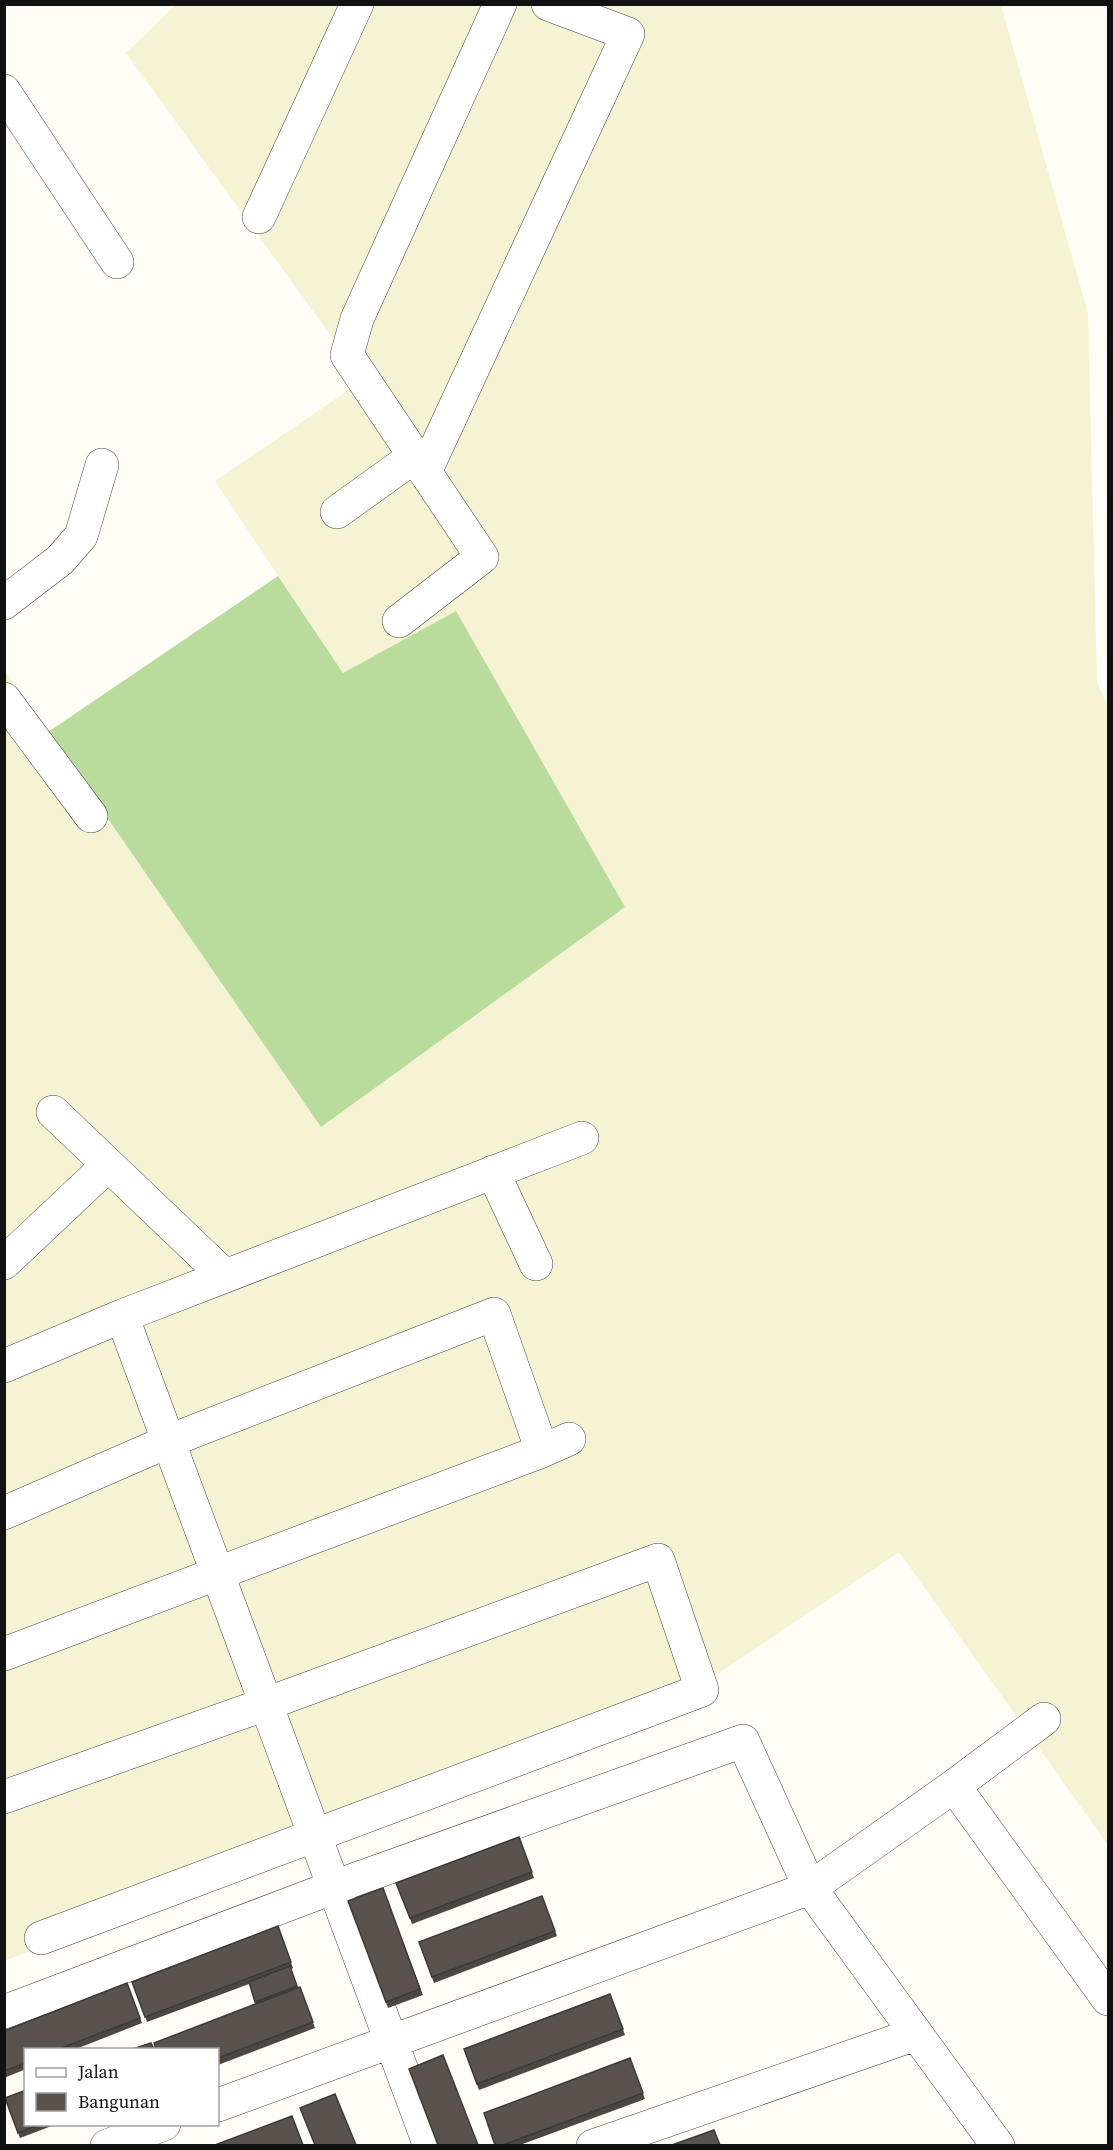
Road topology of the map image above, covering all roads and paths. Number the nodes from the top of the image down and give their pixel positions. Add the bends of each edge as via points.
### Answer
1 (357, 4) edge
2 (500, 4) edge
3 (548, 4) edge
4 (4, 91) edge
5 (259, 217) dead end
6 (117, 262) dead end
7 (420, 464) junction
8 (102, 465) dead end
9 (337, 512) dead end
10 (4, 603) edge
11 (399, 621) dead end
12 (4, 699) edge
13 (91, 816) dead end
14 (53, 1112) dead end
15 (582, 1138) dead end
16 (108, 1165) junction
17 (493, 1173) junction
18 (4, 1263) edge
19 (536, 1264) dead end
20 (225, 1276) junction
21 (122, 1316) junction
22 (4, 1366) edge
23 (169, 1442) junction
24 (4, 1513) edge
25 (218, 1574) junction
26 (4, 1654) edge
27 (266, 1704) junction
28 (1044, 1719) dead end
29 (954, 1786) junction
30 (4, 1797) edge
31 (315, 1835) junction
32 (334, 1887) junction
33 (810, 1888) junction
34 (41, 1938) dead end
35 (1108, 1999) edge
36 (4, 2012) edge
37 (916, 2034) junction
38 (391, 2040) junction
39 (219, 2105) edge
40 (159, 2126) edge
41 (107, 2145) edge
42 (430, 2145) edge
43 (593, 2145) edge
44 (998, 2145) edge

1 - 5 street
2 - 7 street via 357,319 347,355
3 - 7 street via 628,34
4 - 6 street
7 - 9 street
7 - 11 street via 482,557
8 - 10 street via 81,536 60,560
12 - 13 street
14 - 16 street
15 - 17 street
16 - 18 street
16 - 20 street
17 - 19 street
17 - 20 street
20 - 21 street
21 - 22 street
21 - 23 street
23 - 24 street
23 - 25 street
23 - 25 street via 494,1314 556,1445
25 - 26 street
25 - 27 street
27 - 30 street
27 - 31 street
27 - 31 street via 658,1560 702,1690
28 - 29 street
29 - 33 street
29 - 35 street
31 - 32 street
31 - 34 street
32 - 33 street via 743,1741
32 - 36 street
32 - 38 street
33 - 37 street
33 - 38 street
37 - 43 street
37 - 44 street
38 - 39 street
38 - 42 street
40 - 41 street

